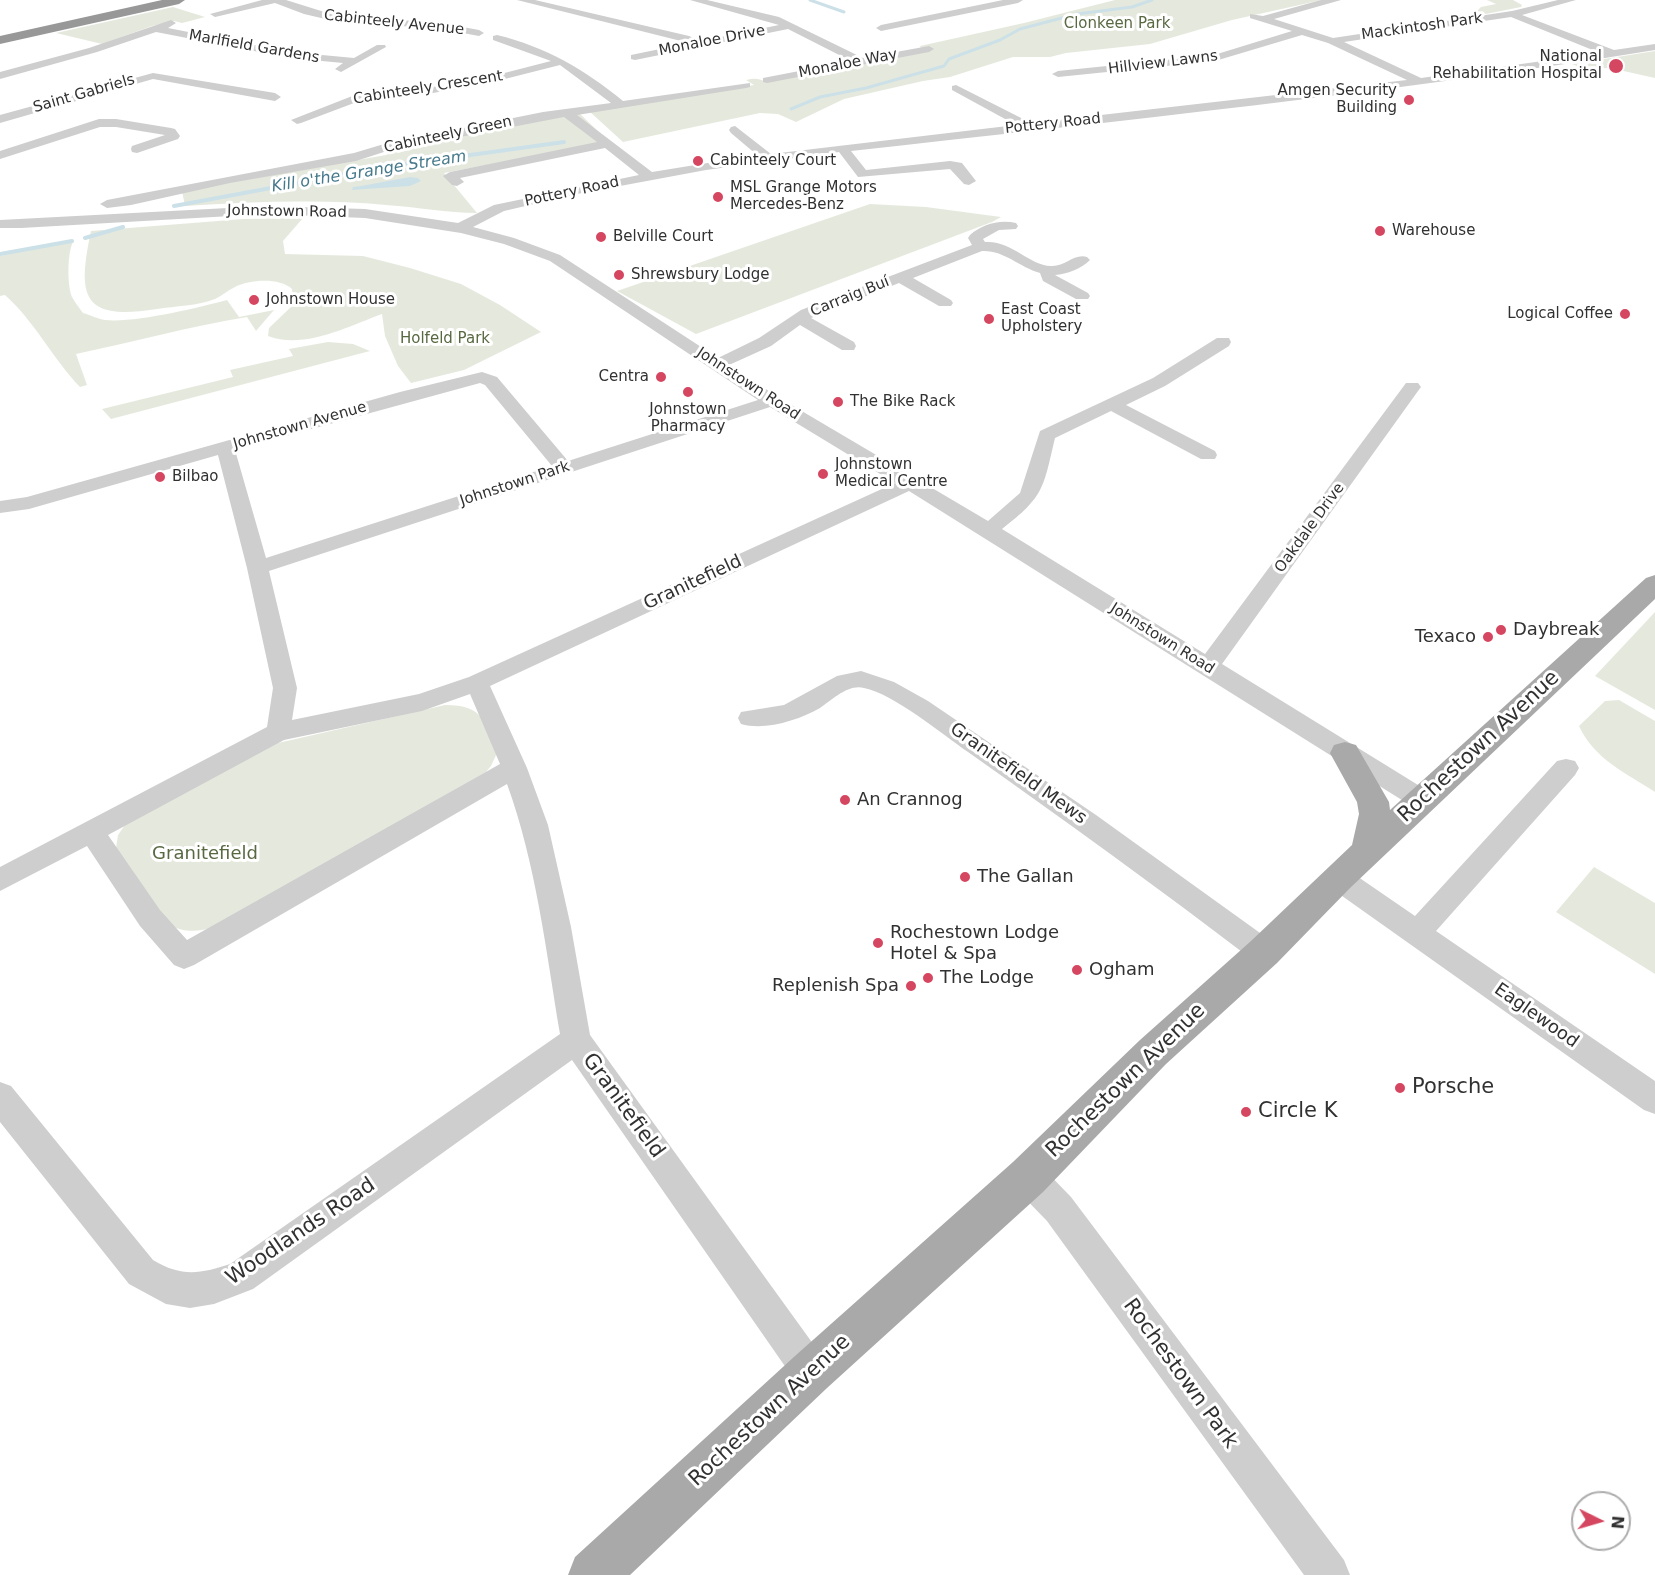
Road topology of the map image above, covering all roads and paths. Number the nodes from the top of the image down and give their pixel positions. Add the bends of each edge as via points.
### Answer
1 (152, 0) edge
2 (179, 0) edge
3 (276, 0) edge
4 (522, 0) edge
5 (695, 0) edge
6 (734, 0) edge
7 (1018, 0) edge
8 (1336, 0) edge
9 (1518, 0) edge
10 (1571, 0) edge
11 (722, 5) junction
12 (1539, 6) junction
13 (215, 14) dead end
14 (1512, 14) junction
15 (174, 22) dead end
16 (790, 26) junction
17 (154, 28) junction
18 (881, 28) dead end
19 (1301, 32) junction
20 (479, 33) dead end
21 (0, 34) edge
22 (497, 38) dead end
23 (0, 40) edge
24 (1332, 41) junction
25 (699, 44) junction
26 (1605, 45) junction
27 (380, 47) dead end
28 (1655, 47) edge
29 (929, 49) dead end
30 (635, 57) dead end
31 (355, 61) junction
32 (860, 61) junction
33 (560, 62) junction
34 (1387, 66) junction
35 (338, 70) dead end
36 (1368, 71) dead end
37 (5, 74) edge
38 (1058, 74) dead end
39 (767, 80) dead end
40 (1419, 81) junction
41 (746, 85) dead end
42 (956, 88) dead end
43 (275, 97) dead end
44 (619, 104) junction
45 (566, 112) junction
46 (0, 119) edge
47 (297, 120) dead end
48 (1029, 127) junction
49 (735, 130) dead end
50 (607, 144) junction
51 (842, 148) junction
52 (137, 149) dead end
53 (2, 153) edge
54 (767, 157) junction
55 (649, 176) junction
56 (969, 181) dead end
57 (457, 182) dead end
58 (95, 205) dead end
59 (75, 208) dead end
60 (498, 208) junction
61 (46, 211) dead end
62 (412, 219) junction
63 (0, 224) edge
64 (1011, 225) dead end
65 (458, 229) junction
66 (980, 247) junction
67 (1082, 260) dead end
68 (1047, 270) junction
69 (900, 277) junction
70 (1082, 296) dead end
71 (945, 303) dead end
72 (798, 321) junction
73 (1223, 342) dead end
74 (848, 346) dead end
75 (716, 365) junction
76 (1412, 387) dead end
77 (772, 401) junction
78 (1111, 404) junction
79 (225, 447) junction
80 (1208, 455) dead end
81 (564, 468) junction
82 (908, 484) junction
83 (0, 507) edge
84 (989, 530) junction
85 (258, 568) junction
86 (1655, 584) edge
87 (1205, 666) junction
88 (477, 683) junction
89 (750, 718) dead end
90 (278, 732) junction
91 (1346, 753) junction
92 (514, 768) junction
93 (1566, 768) dead end
94 (1422, 800) junction
95 (92, 832) junction
96 (1367, 851) junction
97 (1338, 878) junction
98 (0, 880) edge
99 (1416, 934) junction
100 (1264, 952) junction
101 (576, 1040) junction
102 (0, 1097) edge
103 (1655, 1098) edge
104 (1028, 1177) junction
105 (811, 1372) junction
106 (593, 1575) edge
107 (1329, 1575) edge

1 - 21 highway
2 - 23 highway
3 - 13 street
3 - 20 street, Cabinteely Avenue via 334,18 441,26
4 - 25 street
5 - 11 street
6 - 11 street
7 - 18 street
8 - 19 street via 1258,18
9 - 12 street, Mackintosh Park
10 - 12 street, Mackintosh Park
11 - 16 street
12 - 14 street, Mackintosh Park
14 - 24 street, Mackintosh Park
14 - 26 street, Mackintosh Park
15 - 17 street, Marlfield Gardens
16 - 25 street, Monaloe Drive
16 - 32 street
17 - 31 street, Marlfield Gardens via 290,55
17 - 37 street, Marlfield Gardens via 93,50
19 - 24 street
19 - 38 street, Hillview Lawns via 1215,58
22 - 33 street
24 - 34 street
25 - 30 street, Monaloe Drive
26 - 28 street, Pottery Road
26 - 34 street via 1445,70
26 - 40 street, Pottery Road
27 - 31 street, Marlfield Gardens
29 - 32 street, Monaloe Way
31 - 35 street, Marlfield Gardens
32 - 39 street, Monaloe Way
33 - 44 street
33 - 47 street, Cabinteely Crescent via 477,83 360,97
34 - 36 street
34 - 40 street
40 - 48 street, Pottery Road
41 - 44 street, Cabinteely Green
42 - 48 street
43 - 46 street, Saint Gabriels via 153,76
44 - 45 street, Cabinteely Green
45 - 50 street
45 - 58 street, Cabinteely Green via 384,147 356,157
48 - 51 street, Pottery Road
49 - 54 street
50 - 55 street
50 - 57 street via 450,176
51 - 54 street, Pottery Road
51 - 56 street via 863,174 950,165 957,166
52 - 53 street, Saint Gabriels via 174,136 171,132 108,122
54 - 55 street, Pottery Road
55 - 60 street, Pottery Road
59 - 61 street
60 - 62 street
60 - 65 street, Pottery Road
62 - 63 street, Johnstown Road via 255,210
62 - 65 street, Johnstown Road
64 - 66 street via 978,234 975,238
65 - 75 street, Johnstown Road via 555,258
66 - 68 street via 1001,248
66 - 69 street, Carraig Buí
67 - 68 street via 1060,270
68 - 70 street via 1048,278
69 - 71 street, Carraig Buí
69 - 72 street, Carraig Buí via 807,313
72 - 74 street, Carraig Buí
72 - 75 street
73 - 78 street via 1159,382
75 - 77 street, Johnstown Road
76 - 87 street, Oakdale Drive via 1217,656
77 - 81 street, Johnstown Park
77 - 82 street, Johnstown Road
78 - 80 street
78 - 84 street via 1047,435 1028,497
79 - 81 street, Johnstown Avenue via 482,377 491,381
79 - 83 street, Johnstown Avenue
79 - 85 street
81 - 85 street, Johnstown Park
82 - 84 street, Johnstown Road
82 - 88 street, Granitefield
84 - 87 street, Johnstown Road
85 - 90 street via 285,688
86 - 94 main road, Rochestown Avenue
87 - 91 street, Johnstown Road
88 - 90 street, Granitefield via 422,702
88 - 92 street, Granitefield
89 - 100 street, Granitefield Mews via 780,716 850,681 875,682 930,714 1110,837
90 - 95 street, Granitefield
91 - 94 street, Johnstown Road
91 - 96 main road via 1373,802 1375,814
92 - 95 street via 184,956 150,918
92 - 101 street, Granitefield via 535,825
93 - 99 street
94 - 96 main road, Rochestown Avenue
95 - 98 street, Granitefield
96 - 97 main road, Rochestown Avenue
97 - 99 street, Eaglewood
97 - 100 main road, Rochestown Avenue
99 - 103 street, Eaglewood
100 - 104 main road, Rochestown Avenue via 1153,1052
101 - 102 street, Woodlands Road via 241,1277 196,1291 172,1290 141,1272
101 - 105 street, Granitefield
104 - 105 main road, Rochestown Avenue
104 - 107 street, Rochestown Park via 1059,1209
105 - 106 main road, Rochestown Avenue

